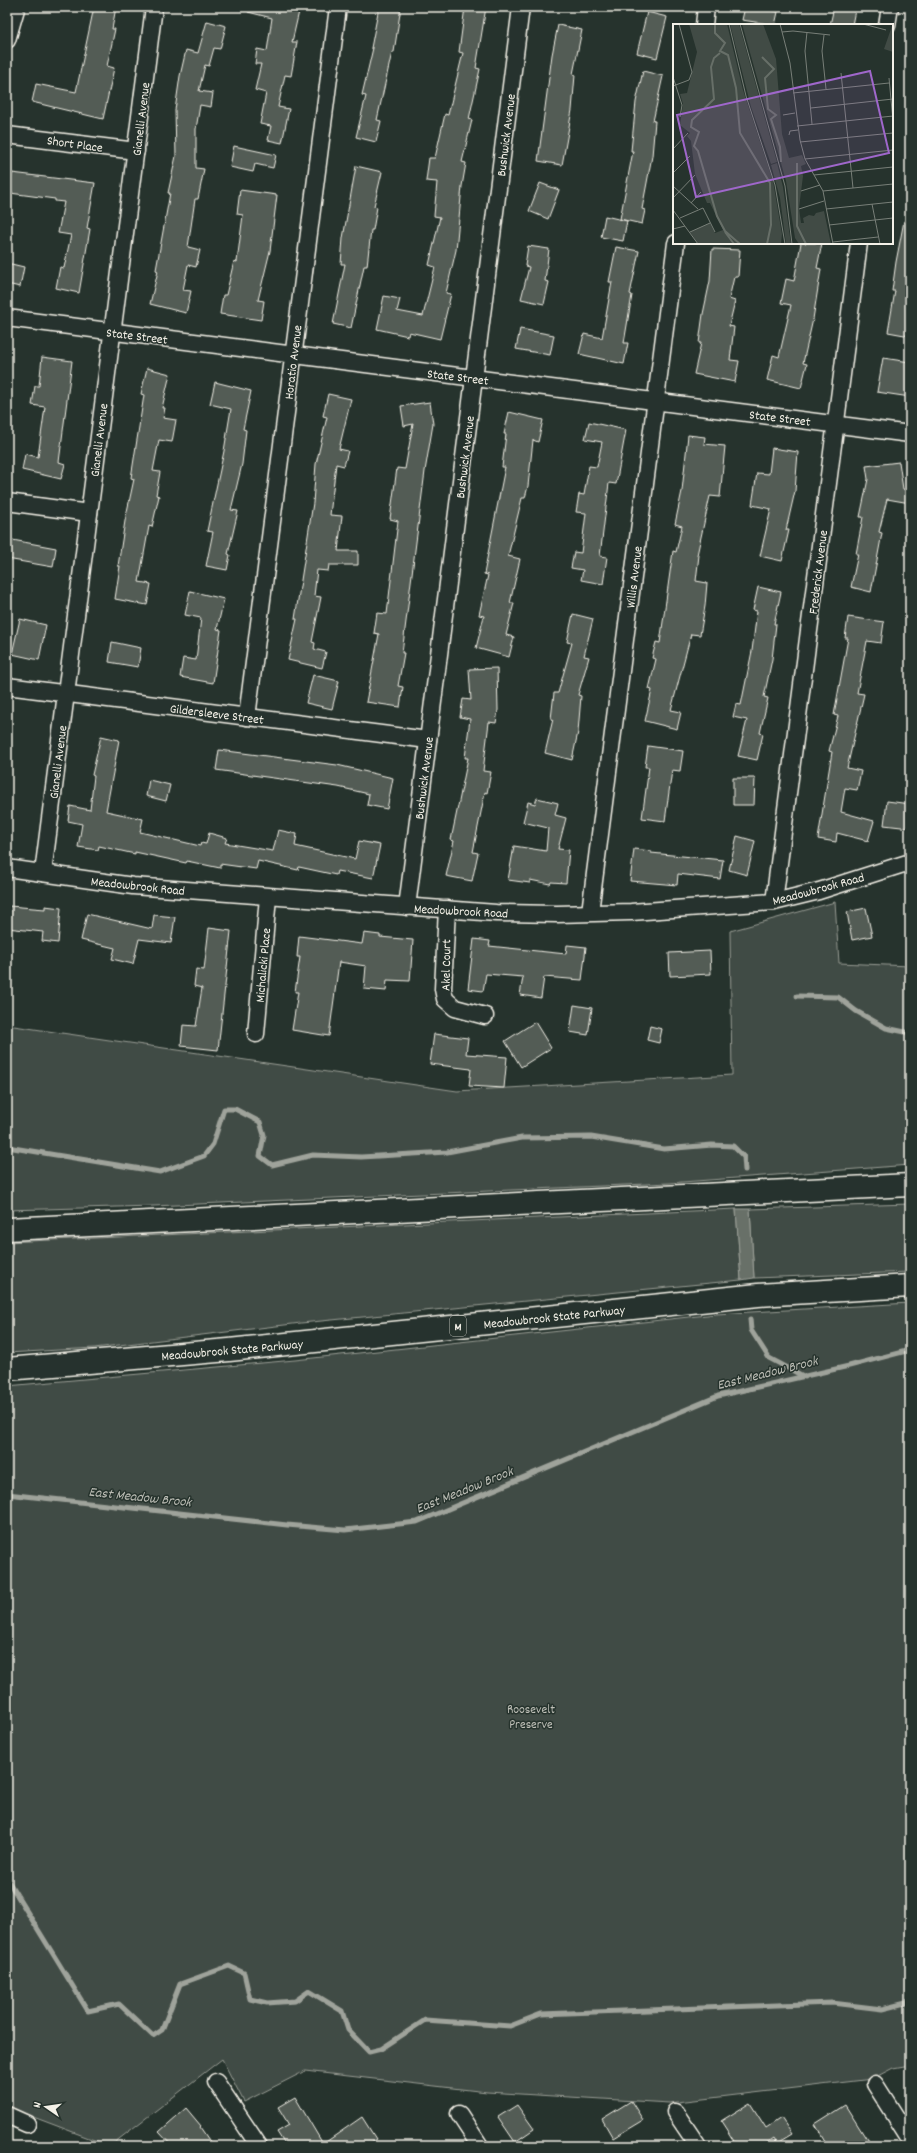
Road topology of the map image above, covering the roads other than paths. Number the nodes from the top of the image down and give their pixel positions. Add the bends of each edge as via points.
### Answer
1 (154, 7) edge
2 (338, 7) edge
3 (521, 7) edge
4 (706, 7) edge
5 (890, 7) edge
6 (16, 9) dead end
7 (704, 24) edge
8 (887, 24) edge
9 (7, 40) edge
10 (11, 135) edge
11 (136, 151) junction
12 (676, 244) edge
13 (859, 244) edge
14 (7, 318) edge
15 (112, 332) junction
16 (293, 355) junction
17 (474, 378) junction
18 (656, 402) junction
19 (836, 424) junction
20 (910, 434) edge
21 (7, 502) edge
22 (89, 513) junction
23 (7, 686) edge
24 (66, 694) junction
25 (247, 717) junction
26 (428, 740) junction
27 (910, 862) edge
28 (7, 868) edge
29 (43, 873) junction
30 (268, 897) junction
31 (774, 902) junction
32 (406, 907) junction
33 (446, 910) junction
34 (590, 912) junction
35 (485, 1016) dead end
36 (256, 1034) dead end
37 (910, 1185) edge
38 (7, 1228) edge
39 (910, 1286) edge
40 (7, 1368) edge
41 (216, 2082) dead end
42 (875, 2084) dead end
43 (675, 2112) dead end
44 (458, 2114) dead end
45 (7, 2115) edge
46 (27, 2124) dead end
47 (910, 2139) edge
48 (259, 2146) edge
49 (480, 2146) edge
50 (698, 2146) edge

1 - 11 street, Gianelli Avenue
2 - 16 street, Horatio Avenue
3 - 17 street, Bushwick Avenue
4 - 7 street
5 - 8 street
6 - 9 street
10 - 11 street, Short Place
11 - 15 street, Gianelli Avenue
12 - 18 street, Willis Avenue
13 - 19 street, Frederick Avenue
14 - 15 street, State Street
15 - 16 street, State Street
15 - 22 street, Gianelli Avenue
16 - 17 street, State Street
16 - 25 street, Horatio Avenue
17 - 18 street, State Street
17 - 26 street, Bushwick Avenue
18 - 19 street, State Street
18 - 34 street, Willis Avenue
19 - 20 street, State Street
19 - 31 street, Frederick Avenue
21 - 22 street
22 - 24 street, Gianelli Avenue
23 - 24 street, Gildersleeve Street
24 - 25 street, Gildersleeve Street
24 - 29 street, Gianelli Avenue
25 - 26 street, Gildersleeve Street
26 - 32 street, Bushwick Avenue
27 - 31 street, Meadowbrook Road via 819,891
28 - 29 street, Meadowbrook Road
29 - 30 street, Meadowbrook Road via 133,886
30 - 32 street, Meadowbrook Road
30 - 36 street, Michalicki Place
31 - 34 street, Meadowbrook Road via 630,912
32 - 33 street, Meadowbrook Road
33 - 34 street, Meadowbrook Road via 534,914
33 - 35 street, Akel Court via 443,988 445,999 455,1008
37 - 38 highway
39 - 40 highway, Meadowbrook State Parkway / M via 758,1295 229,1350
41 - 48 street
42 - 47 street
43 - 50 street
44 - 49 street
45 - 46 street

